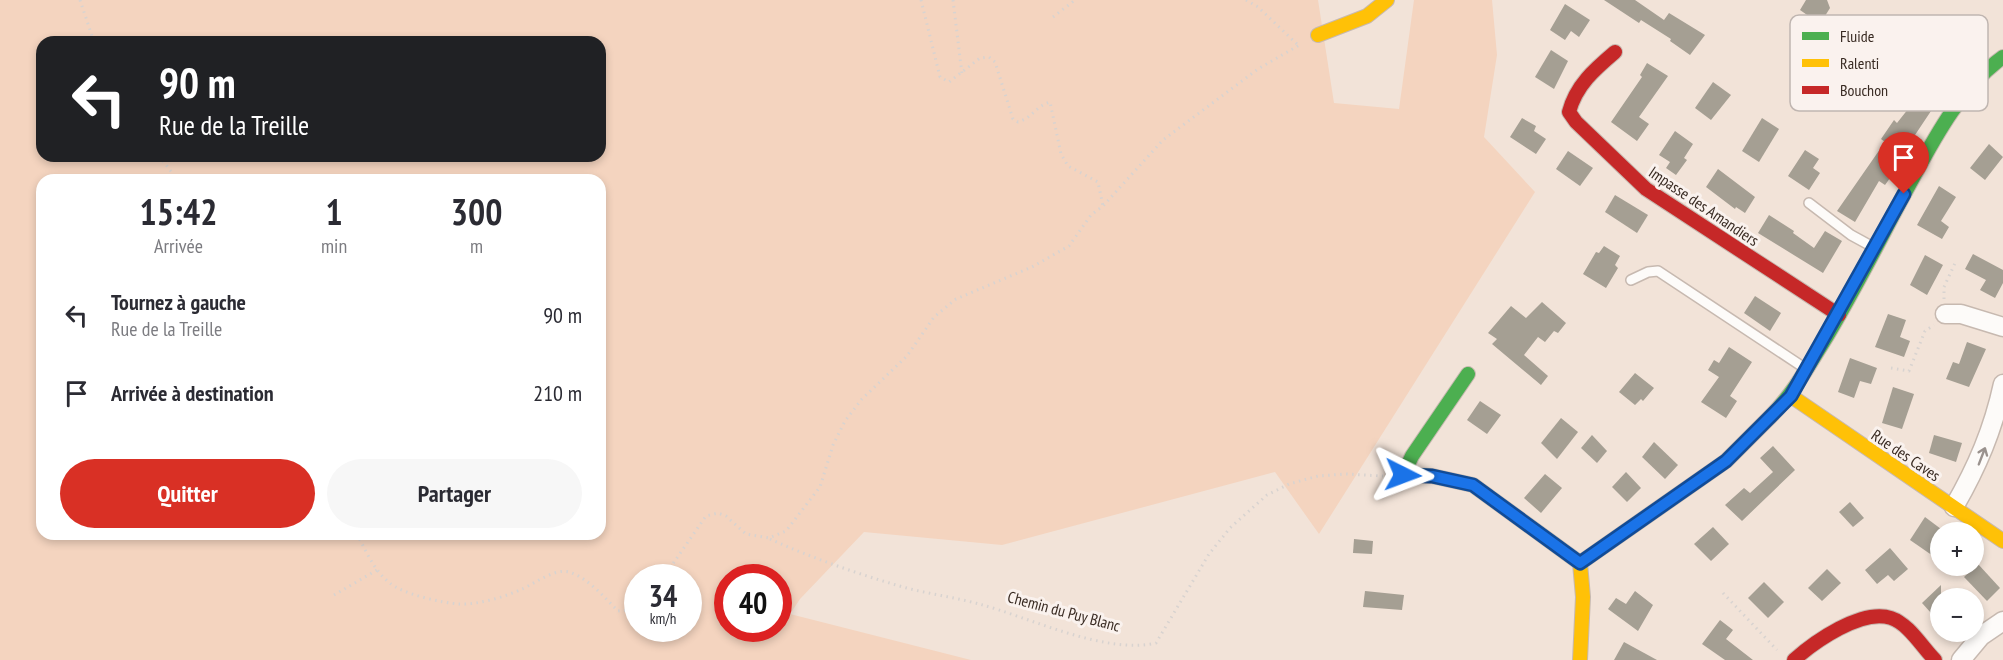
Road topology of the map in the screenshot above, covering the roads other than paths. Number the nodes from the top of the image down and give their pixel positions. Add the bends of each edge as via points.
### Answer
1 (1387, 0) edge
2 (1318, 35) road end
3 (1615, 52) dead end
4 (2003, 57) edge
5 (1988, 68) edge
6 (1953, 111) edge
7 (1809, 203) dead end
8 (1875, 248) junction
9 (1631, 280) dead end
10 (1945, 314) road end
11 (1839, 315) junction
12 (2003, 327) edge
13 (1808, 370) junction
14 (1468, 374) dead end
15 (2003, 384) edge
16 (1791, 396) junction
17 (1954, 507) junction
18 (2003, 541) edge
19 (1580, 563) junction
20 (2003, 621) edge
21 (1788, 658) edge
22 (1580, 660) edge
23 (1935, 660) edge
24 (1961, 660) edge

1 - 2 street via 1367,16
3 - 11 street, Impasse des Amandiers via 1586,77 1570,103 1569,112 1575,122 1646,189
4 - 5 street
6 - 8 street
7 - 8 lane
8 - 11 street
9 - 13 lane via 1658,271
10 - 12 street via 1961,314
11 - 13 street
13 - 16 street
14 - 19 street via 1403,475 1432,476 1473,485
17 -> 15 street via 1978,466 1995,422
16 - 17 street, Rue des Caves
16 - 19 street via 1726,461
17 - 18 street, Rue des Caves
19 - 22 street
20 - 24 street via 1981,636
21 - 23 street via 1852,623 1881,616 1899,624

